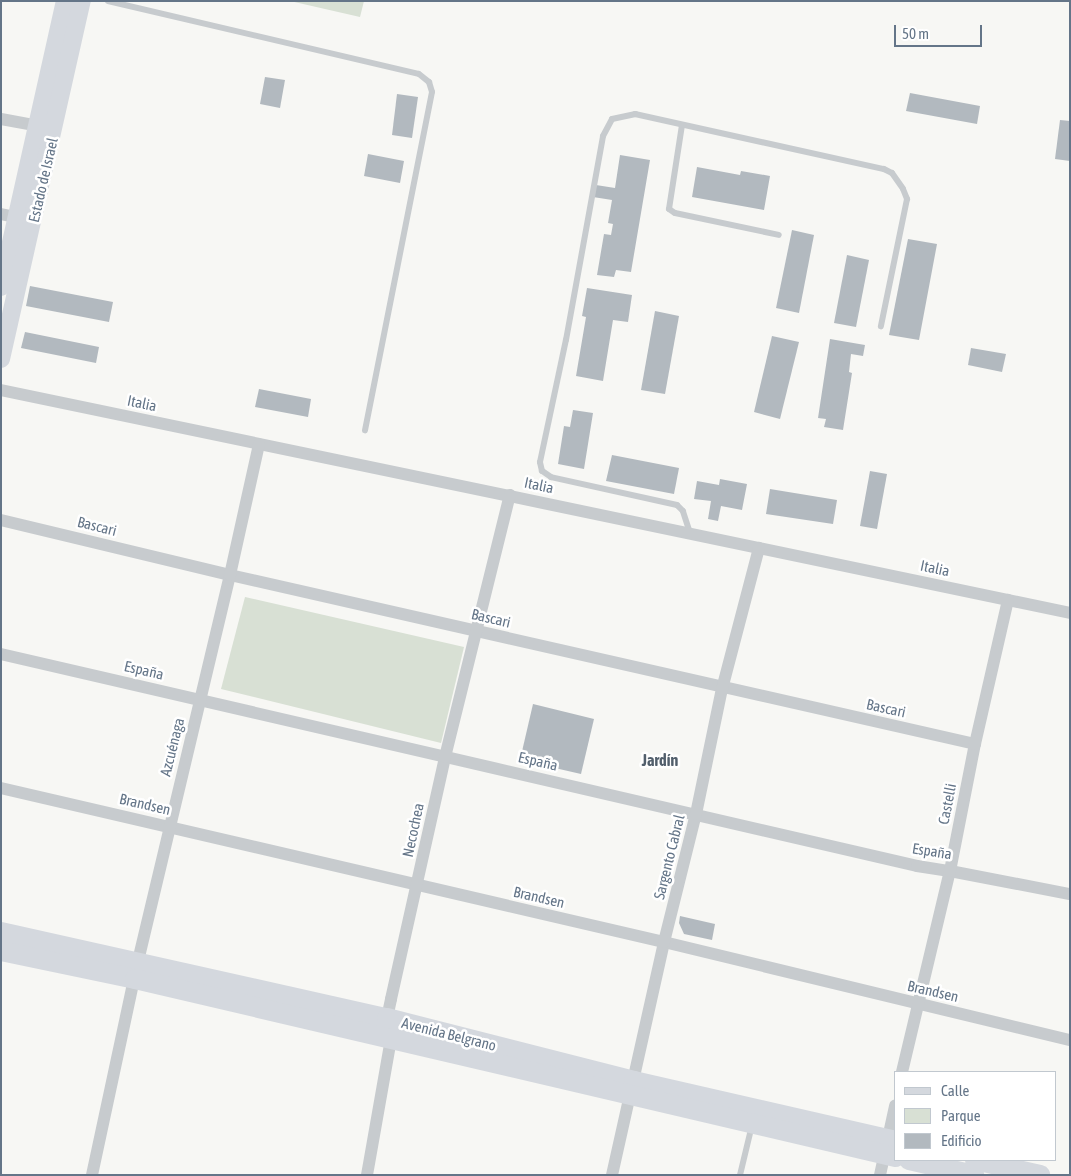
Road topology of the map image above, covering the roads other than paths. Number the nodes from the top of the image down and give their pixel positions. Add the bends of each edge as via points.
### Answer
1 (65, 1) edge
2 (82, 1) edge
3 (108, 1) edge
4 (1, 119) edge
5 (682, 125) junction
6 (46, 128) junction
7 (17, 218) edge
8 (779, 235) dead end
9 (1, 287) edge
10 (881, 326) dead end
11 (1, 359) edge
12 (1, 390) edge
13 (365, 430) dead end
14 (259, 444) junction
15 (510, 495) junction
16 (1, 520) edge
17 (690, 533) junction
18 (759, 548) junction
19 (230, 575) junction
20 (1008, 600) junction
21 (1070, 613) edge
22 (476, 632) junction
23 (1, 654) edge
24 (722, 689) junction
25 (200, 699) junction
26 (975, 744) junction
27 (445, 757) junction
28 (1, 788) edge
29 (696, 814) junction
30 (169, 826) junction
31 (950, 870) junction
32 (418, 886) junction
33 (1070, 894) edge
34 (1, 932) edge
35 (664, 942) junction
36 (1, 951) edge
37 (136, 970) junction
38 (918, 1005) junction
39 (387, 1018) junction
40 (391, 1039) junction
41 (1070, 1040) edge
42 (902, 1071) edge
43 (632, 1089) junction
44 (894, 1114) edge
45 (752, 1124) junction
46 (890, 1148) edge
47 (912, 1161) edge
48 (979, 1161) edge
49 (92, 1175) edge
50 (367, 1175) edge
51 (612, 1175) edge
52 (740, 1175) edge
53 (880, 1175) edge
54 (974, 1175) edge
55 (1040, 1175) edge

1 - 6 main road, Estado de Israel
2 - 6 main road, Estado de Israel
3 - 13 lane via 418,74 429,82 432,92
4 - 6 street
5 - 8 lane via 669,209 674,213
5 - 10 lane via 892,173 907,199
5 - 17 lane via 635,114 612,119 606,126 540,462 542,471 551,477 678,504
6 - 7 main road, Estado de Israel
7 - 9 main road, Estado de Israel
7 - 11 main road, Estado de Israel
12 - 14 street, Italia
14 - 15 street, Italia
14 - 19 street, Azcuénaga
15 - 17 street, Italia
15 - 22 street, Necochea
16 - 19 street, Bascari
17 - 18 street, Italia
18 - 20 street, Italia
18 - 24 street, Sargento Cabral
19 - 22 street, Bascari
19 - 25 street, Azcuénaga
20 - 21 street, Italia
20 - 26 street, Castelli
22 - 24 street, Bascari
22 - 27 street, Necochea
23 - 25 street, España
24 - 26 street, Bascari
24 - 29 street, Sargento Cabral
25 - 27 street, España
25 - 30 street, Azcuénaga
26 - 31 street, Castelli
27 - 29 street, España
27 - 32 street, Necochea
28 - 30 street, Brandsen
29 - 31 street, España via 917,866
29 - 35 street, Sargento Cabral
30 - 32 street, Brandsen
30 - 37 street, Azcuénaga
31 - 33 street, España
31 - 38 street, Castelli
32 - 35 street, Brandsen
32 - 39 street, Necochea
34 - 37 main road, Avenida Belgrano
35 - 38 street, Brandsen
35 - 43 street, Sargento Cabral
36 - 37 main road, Avenida Belgrano
37 - 39 main road, Avenida Belgrano
37 - 40 main road, Avenida Belgrano
37 - 49 street, Azcuénaga
38 - 41 street, Brandsen
38 - 42 street, Castelli
39 - 40 street, Necochea
39 - 43 main road, Avenida Belgrano
40 - 43 main road, Avenida Belgrano
40 - 50 street, Necochea
43 - 45 main road, Avenida Belgrano
43 - 46 main road, Avenida Belgrano
43 - 51 street, Sargento Cabral
44 - 46 street
45 - 46 main road, Avenida Belgrano
45 - 52 lane
46 - 53 street
47 - 54 main road
48 - 55 main road

